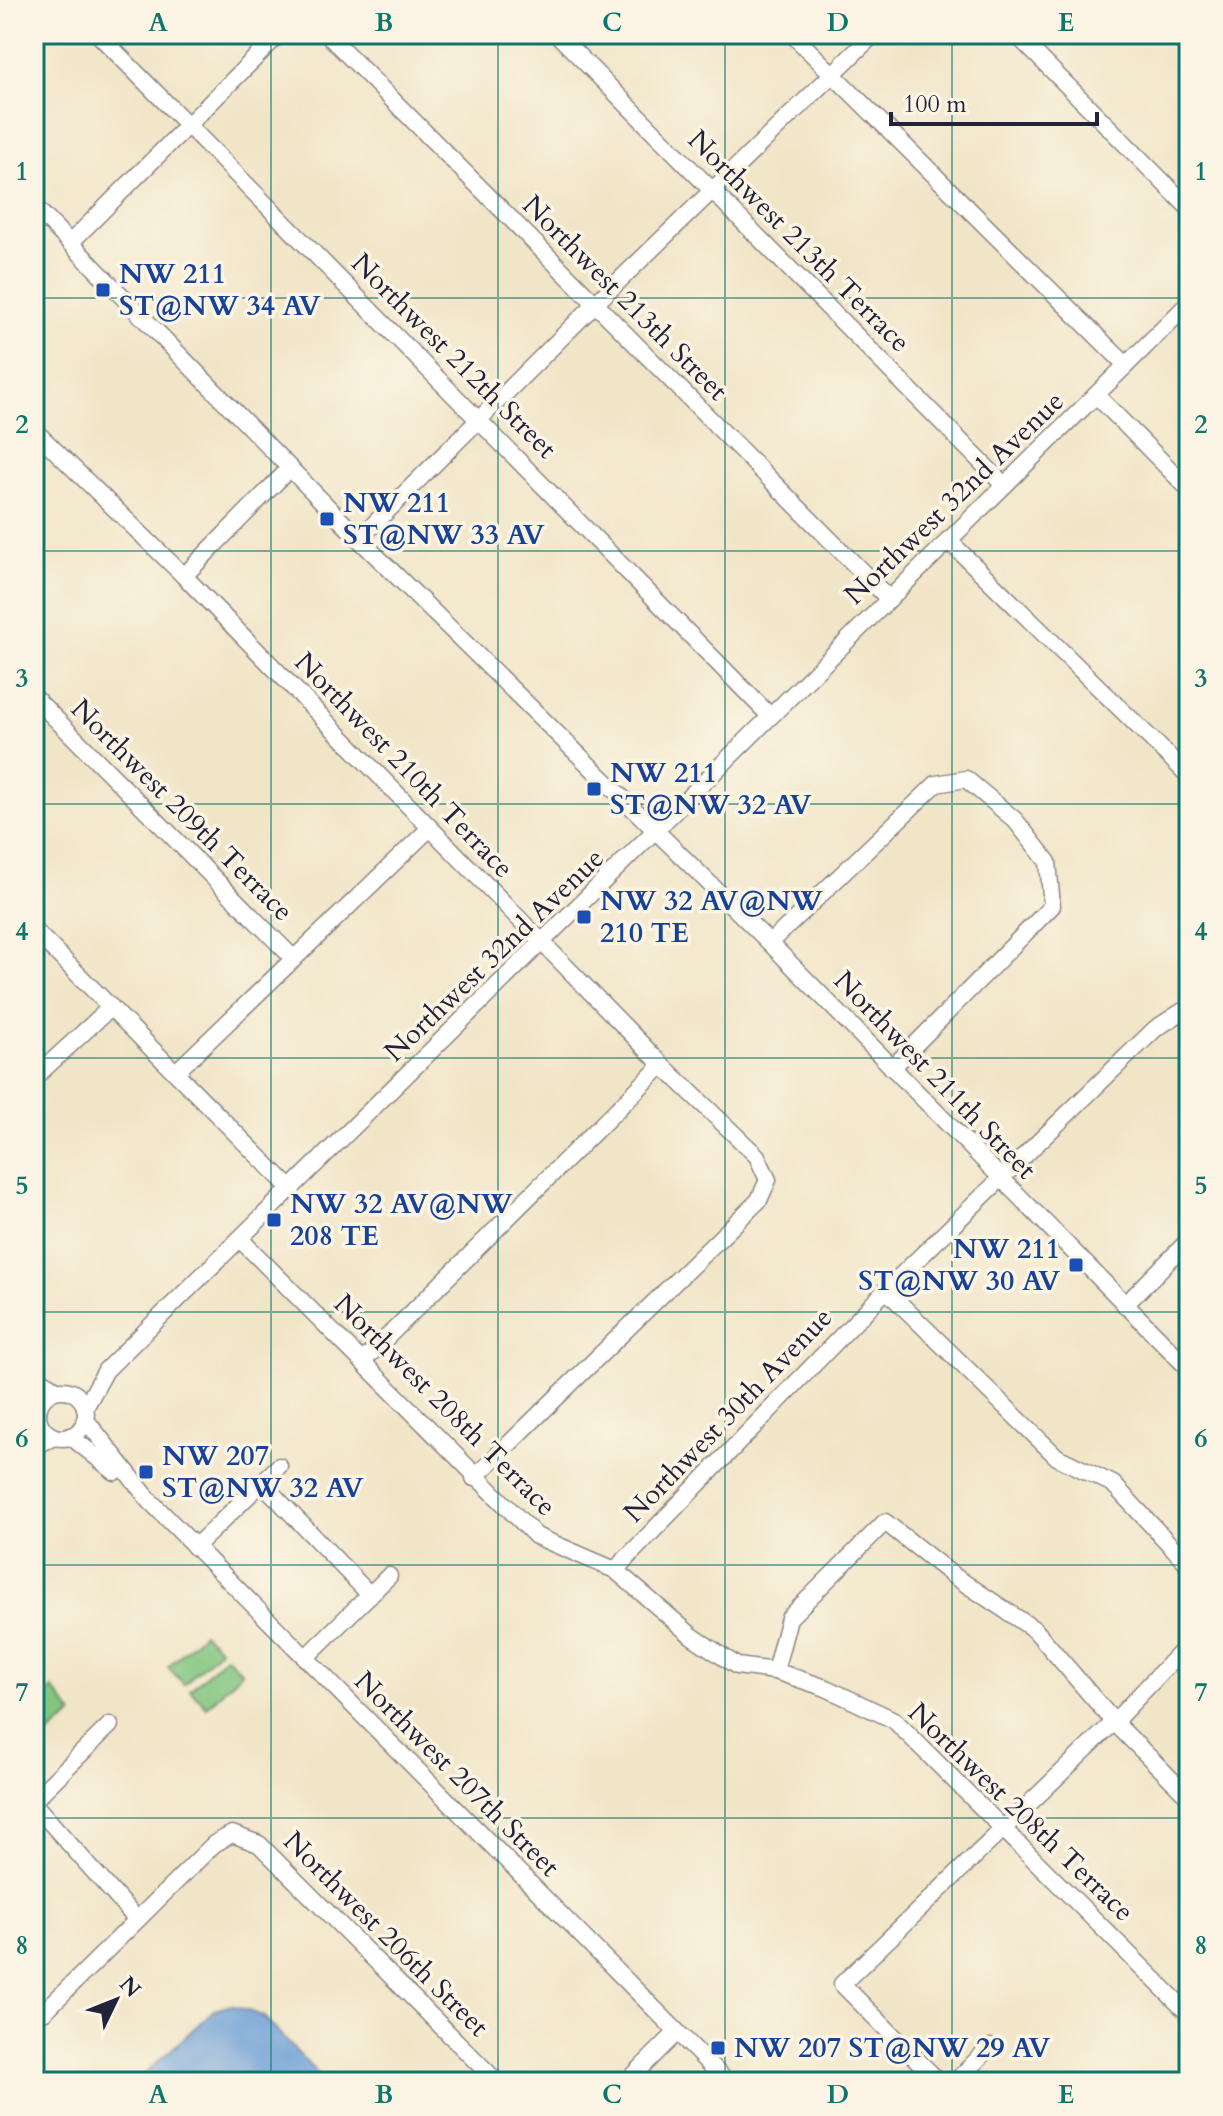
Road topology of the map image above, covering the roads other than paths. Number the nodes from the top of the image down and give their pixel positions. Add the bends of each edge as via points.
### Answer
1 (98, 34) edge
2 (279, 34) edge
3 (327, 34) edge
4 (557, 34) edge
5 (792, 34) edge
6 (874, 34) edge
7 (1016, 34) edge
8 (833, 74) junction
9 (188, 125) junction
10 (712, 191) junction
11 (34, 206) edge
12 (1189, 208) edge
13 (70, 243) junction
14 (1189, 303) edge
15 (595, 304) junction
16 (1126, 365) junction
17 (1096, 395) junction
18 (481, 419) junction
19 (34, 430) edge
20 (290, 468) junction
21 (1004, 485) junction
22 (1189, 489) edge
23 (359, 539) junction
24 (948, 540) junction
25 (184, 576) junction
26 (888, 598) junction
27 (34, 697) edge
28 (770, 716) junction
29 (1189, 776) edge
30 (429, 829) junction
31 (656, 833) junction
32 (34, 930) edge
33 (544, 943) junction
34 (770, 943) junction
35 (294, 959) junction
36 (111, 1007) junction
37 (1189, 1014) edge
38 (662, 1065) junction
39 (892, 1068) junction
40 (176, 1072) junction
41 (34, 1078) edge
42 (1000, 1179) junction
43 (292, 1190) junction
44 (241, 1240) junction
45 (1189, 1240) edge
46 (886, 1290) junction
47 (1125, 1305) junction
48 (364, 1360) junction
49 (1189, 1369) edge
50 (106, 1370) junction
51 (34, 1374) edge
52 (61, 1390) junction
53 (36, 1411) edge
54 (85, 1414) junction
55 (63, 1436) junction
56 (34, 1446) edge
57 (279, 1466) dead end
58 (474, 1478) junction
59 (262, 1483) junction
60 (150, 1501) junction
61 (195, 1547) junction
62 (1189, 1565) edge
63 (615, 1570) junction
64 (389, 1576) dead end
65 (370, 1595) junction
66 (1189, 1643) edge
67 (305, 1658) junction
68 (775, 1671) junction
69 (1114, 1722) junction
70 (110, 1725) dead end
71 (1189, 1797) edge
72 (34, 1802) edge
73 (1001, 1830) junction
74 (137, 1920) junction
75 (1189, 2014) edge
76 (34, 2015) edge
77 (677, 2032) junction
78 (990, 2047) dead end
79 (497, 2082) edge
80 (627, 2082) edge
81 (727, 2082) edge
82 (939, 2082) edge
83 (955, 2082) edge

1 - 9 street, Northwest 212th Street
2 - 9 street
3 - 15 street, Northwest 213th Street
4 - 10 street, Northwest 213th Terrace
5 - 8 street
6 - 8 street
7 - 12 street
8 - 10 street
8 - 16 street
9 - 13 street
9 - 18 street, Northwest 212th Street
10 - 15 street
10 - 21 street, Northwest 213th Terrace
11 - 13 street, Northwest 211th Street
13 - 20 street, Northwest 211th Street
14 - 16 street, Northwest 32nd Avenue
15 - 18 street
15 - 26 street, Northwest 213th Street
16 - 17 street, Northwest 32nd Avenue
17 - 21 street, Northwest 32nd Avenue
17 - 22 street
18 - 23 street
18 - 28 street, Northwest 212th Street
19 - 25 street, Northwest 210th Terrace
20 - 23 street, Northwest 211th Street
20 - 25 street
21 - 24 street, Northwest 32nd Avenue
23 - 31 street, Northwest 211th Street
24 - 26 street, Northwest 32nd Avenue
24 - 29 street
25 - 30 street, Northwest 210th Terrace
26 - 28 street, Northwest 32nd Avenue
27 - 35 street, Northwest 209th Terrace
28 - 31 street, Northwest 32nd Avenue
30 - 33 street, Northwest 210th Terrace
30 - 35 street
31 - 33 street, Northwest 32nd Avenue
31 - 34 street, Northwest 211th Street
32 - 36 street
33 - 38 street, Northwest 210th Terrace
33 - 43 street, Northwest 32nd Avenue
34 - 39 street, Northwest 211th Street
34 - 39 street via 936,784 966,779 1015,820 1048,862 1052,906
35 - 40 street
36 - 40 street
36 - 41 street
37 - 42 street, Northwest 30th Avenue via 1183,1011 1155,1029
38 - 48 street
38 - 58 street, Northwest 210th Terrace via 757,1156 768,1180 759,1200
39 - 42 street, Northwest 211th Street
40 - 43 street
42 - 46 street, Northwest 30th Avenue
42 - 47 street, Northwest 211th Street
43 - 44 street, Northwest 32nd Avenue
44 - 48 street, Northwest 208th Terrace
44 - 50 street, Northwest 32nd Avenue
45 - 47 street
46 - 62 street via 1057,1457 1113,1484
46 - 63 street, Northwest 30th Avenue
47 - 49 street, Northwest 211th Street
48 - 58 street, Northwest 208th Terrace
50 - 52 street, Northwest 32nd Avenue
50 - 54 street, Northwest 32nd Avenue
51 - 52 street
52 - 53 street
52 - 54 street via 78,1396
53 - 55 street via 44,1429
54 - 55 street
54 - 60 street, Northwest 207th Street
55 - 56 street
55 - 60 street, Northwest 207th Street
57 - 59 street
58 - 63 street, Northwest 208th Terrace via 536,1536
59 - 61 street
59 - 65 street
60 - 61 street, Northwest 207th Street
61 - 67 street, Northwest 207th Street
63 - 68 street, Northwest 208th Terrace via 692,1636 737,1666
64 - 65 street
65 - 67 street
66 - 69 street
67 - 77 street, Northwest 207th Street
68 - 69 street via 789,1618 885,1522 1035,1630
68 - 73 street, Northwest 208th Terrace via 894,1720
69 - 71 street
69 - 73 street
70 - 72 street
72 - 74 street
73 - 75 street, Northwest 208th Terrace
73 - 82 street via 842,1984
74 - 76 street via 45,2011
74 - 79 street, Northwest 206th Street via 214,1844 232,1834 259,1844
77 - 80 street
77 - 81 street, Northwest 207th Street
78 - 83 street

